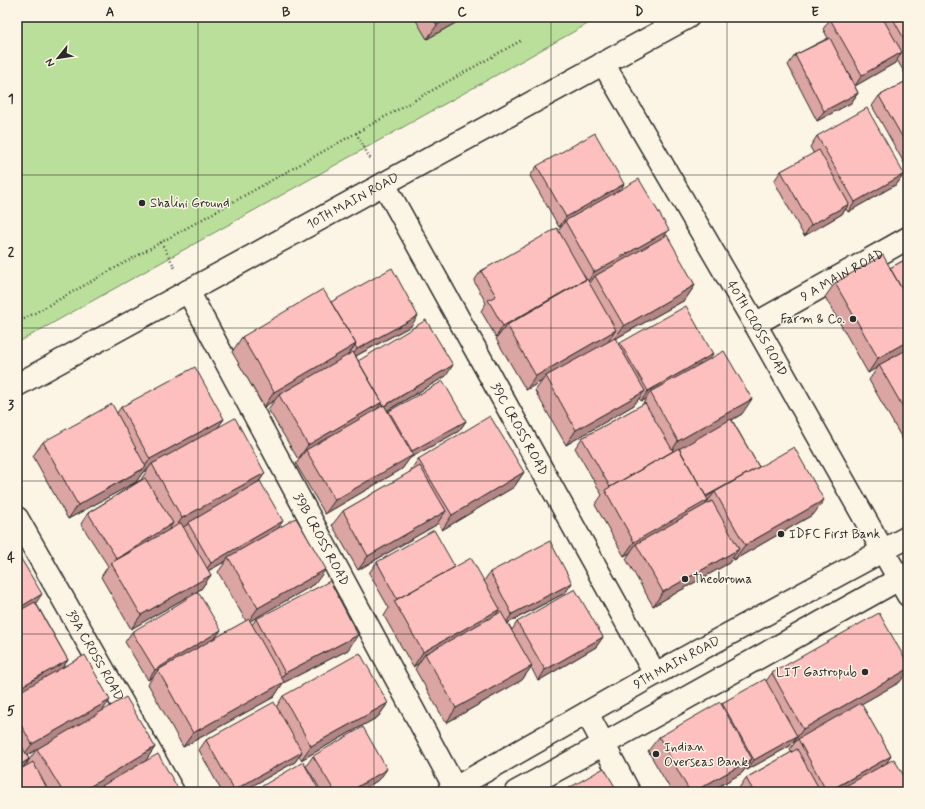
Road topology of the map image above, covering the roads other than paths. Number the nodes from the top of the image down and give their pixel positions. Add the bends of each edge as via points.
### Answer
1 (688, 17) edge
2 (603, 63) junction
3 (384, 184) junction
4 (908, 238) edge
5 (188, 291) junction
6 (755, 324) junction
7 (17, 385) edge
8 (17, 518) edge
9 (908, 537) edge
10 (884, 551) junction
11 (905, 583) edge
12 (655, 674) junction
13 (587, 713) junction
14 (604, 744) junction
15 (452, 790) edge
16 (173, 792) edge
17 (516, 792) edge
18 (629, 792) edge

1 - 2 street, 10TH MAIN ROAD
2 - 3 street, 10TH MAIN ROAD
2 - 6 street, 40TH CROSS ROAD
3 - 5 street, 10TH MAIN ROAD
3 - 12 street, 39C CROSS ROAD
4 - 6 street, 9 A MAIN ROAD
5 - 7 street, 10TH MAIN ROAD
5 - 15 street, 39B CROSS ROAD
6 - 10 street, 40TH CROSS ROAD
8 - 16 street, 39A CROSS ROAD
9 - 10 street, 9TH MAIN ROAD
10 - 11 street, 40TH CROSS ROAD
10 - 12 street, 9TH MAIN ROAD
11 - 14 street
12 - 13 street, 9TH MAIN ROAD
13 - 14 street
13 - 15 street, 9TH MAIN ROAD
14 - 17 street
14 - 18 street

